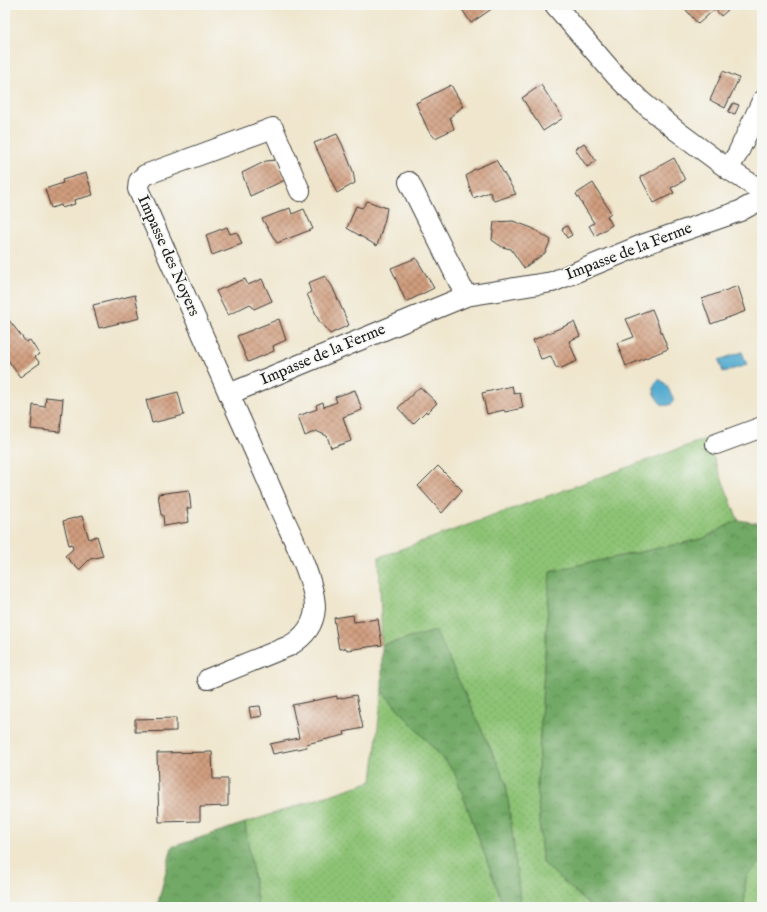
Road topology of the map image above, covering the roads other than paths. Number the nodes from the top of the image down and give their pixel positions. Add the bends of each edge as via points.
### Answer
1 (555, 5) edge
2 (762, 101) edge
3 (728, 169) junction
4 (409, 182) dead end
5 (300, 191) dead end
6 (762, 191) edge
7 (762, 197) edge
8 (466, 296) junction
9 (230, 394) junction
10 (762, 427) edge
11 (716, 444) dead end
12 (208, 679) dead end

1 - 3 street via 642,102
2 - 3 street
3 - 6 street
4 - 8 street
5 - 9 street, Impasse des Noyers via 273,128 145,175 139,181 138,189
7 - 8 street, Impasse de la Ferme via 740,211 552,282
8 - 9 street, Impasse de la Ferme
9 - 12 street via 300,554 311,586 315,609 310,626 297,642
10 - 11 street

